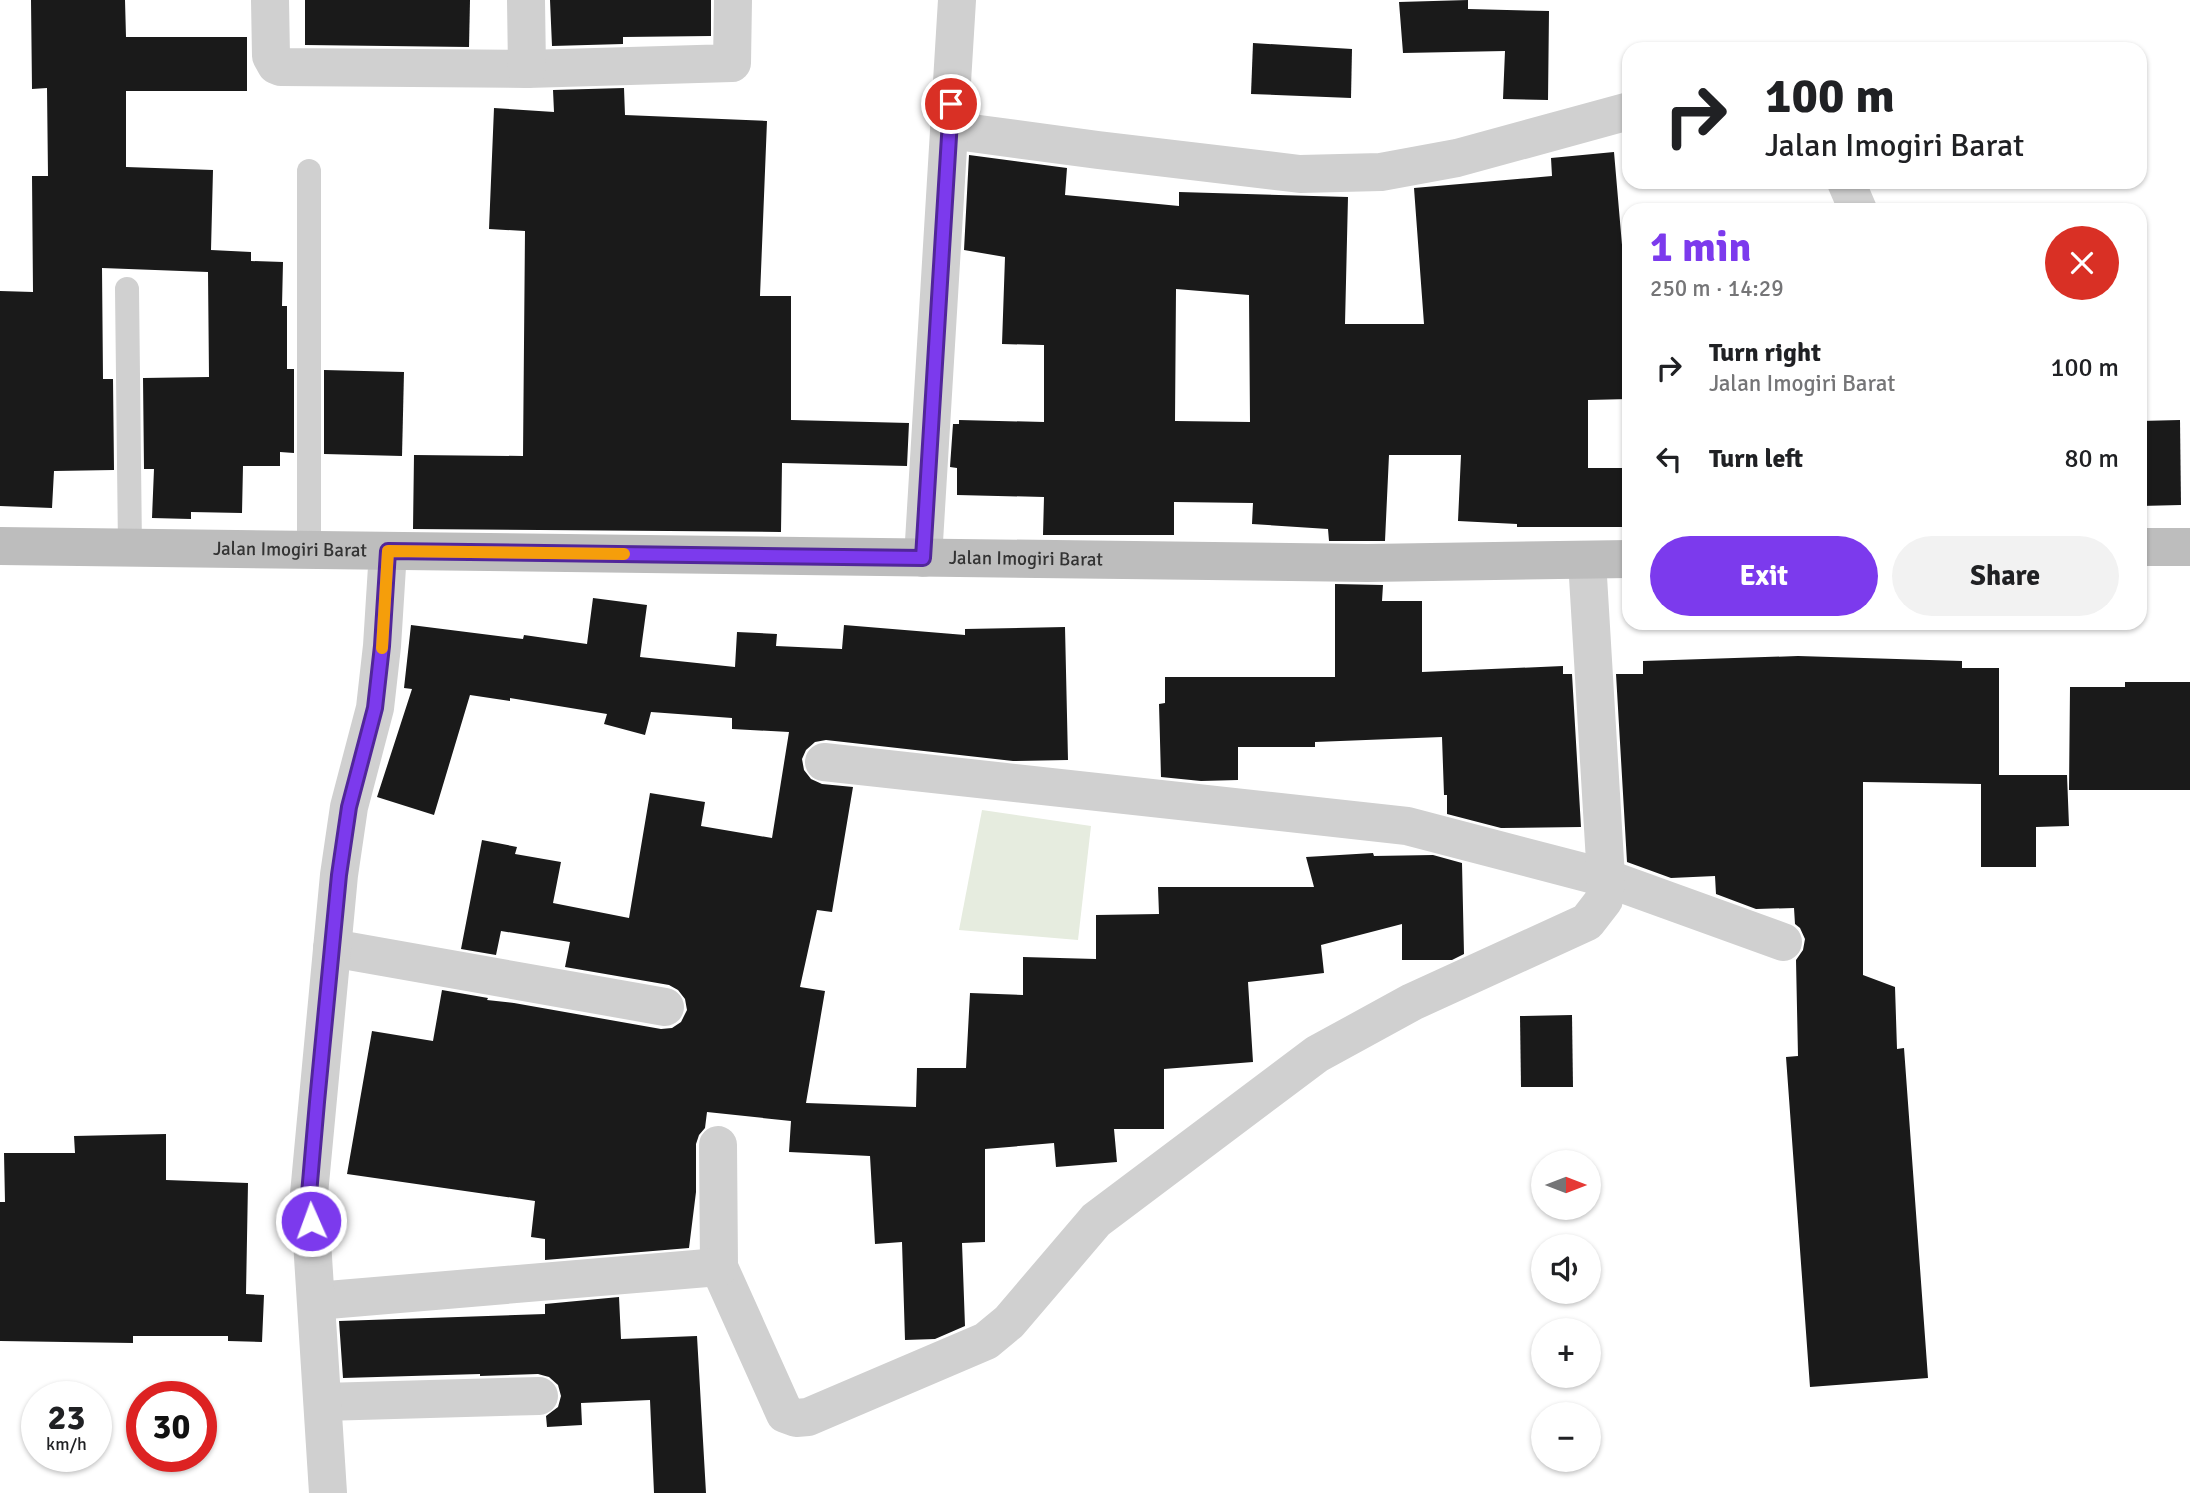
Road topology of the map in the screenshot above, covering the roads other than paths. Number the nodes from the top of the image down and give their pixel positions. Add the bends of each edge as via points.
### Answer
1 (270, 0) edge
2 (526, 0) edge
3 (733, 0) edge
4 (957, 0) edge
5 (527, 69) junction
6 (1622, 113) edge
7 (949, 130) junction
8 (309, 171) dead end
9 (127, 289) dead end
10 (0, 546) edge
11 (2147, 547) edge
12 (2190, 547) edge
13 (130, 548) junction
14 (309, 550) junction
15 (388, 551) junction
16 (923, 558) junction
17 (1622, 559) edge
18 (1587, 560) junction
19 (824, 762) dead end
20 (1606, 878) junction
21 (1783, 942) dead end
22 (331, 948) junction
23 (665, 1007) dead end
24 (719, 1145) dead end
25 (719, 1267) junction
26 (316, 1301) junction
27 (539, 1396) dead end
28 (323, 1402) junction
29 (328, 1493) edge

1 - 5 street via 275,65
2 - 5 street
3 - 5 street via 732,63
4 - 7 street
6 - 7 street via 1457,158 1381,172 1300,174
7 - 16 street
8 - 14 lane
9 - 13 lane
10 - 13 main road, Jalan Imogiri Barat
11 - 12 main road
13 - 14 main road, Jalan Imogiri Barat
14 - 15 main road, Jalan Imogiri Barat
15 - 16 main road, Jalan Imogiri Barat
15 - 22 street via 375,708 349,807
16 - 18 main road, Jalan Imogiri Barat via 1368,563
17 - 18 main road, Jalan Imogiri Barat
18 - 20 street
19 - 20 street via 1394,825
20 - 21 street
20 - 25 street via 1604,900 1587,922 1412,1002 1317,1054 1096,1220 1009,1322 986,1341 808,1417 796,1418 785,1414
22 - 23 street
22 - 26 street via 309,1194
24 - 25 street
25 - 26 street
26 - 28 street
27 - 28 street
28 - 29 street

